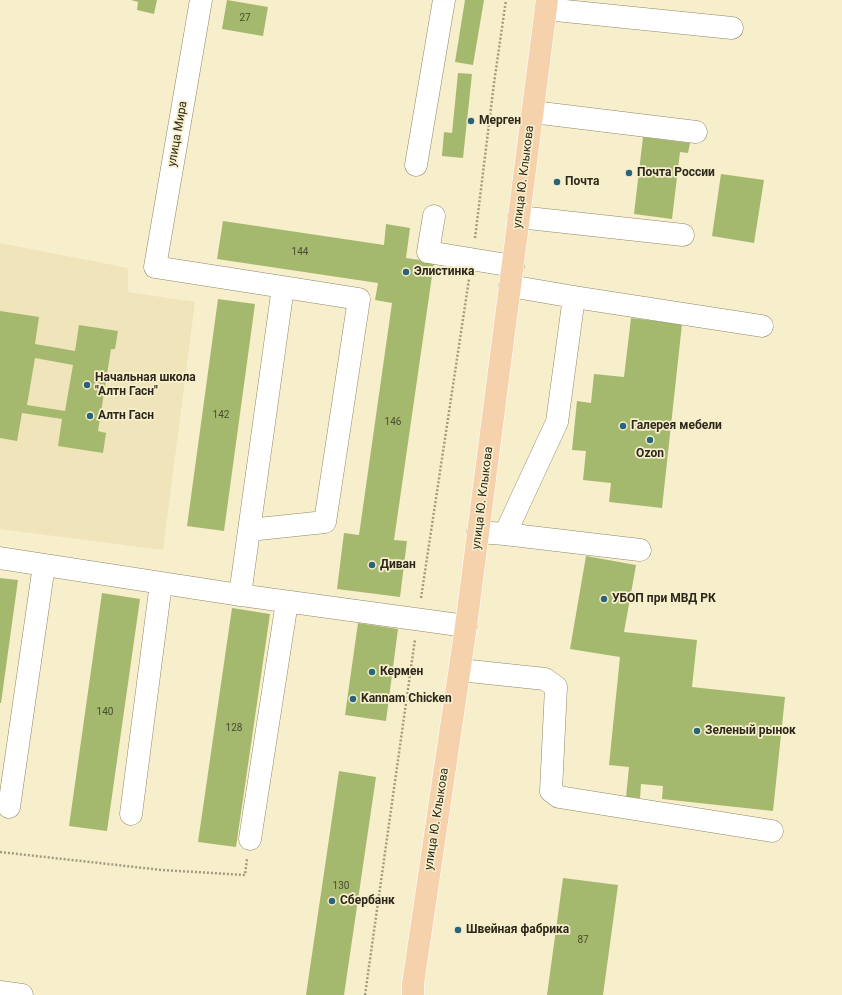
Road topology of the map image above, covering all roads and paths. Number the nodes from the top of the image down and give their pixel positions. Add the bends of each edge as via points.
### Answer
1 (201, 0) edge
2 (444, 0) edge
3 (506, 0) edge
4 (547, 4) edge
5 (732, 28) dead end
6 (533, 112) junction
7 (696, 132) dead end
8 (416, 165) dead end
9 (434, 216) dead end
10 (519, 217) junction
11 (683, 235) dead end
12 (472, 259) junction
13 (511, 276) junction
14 (283, 287) junction
15 (574, 297) junction
16 (762, 326) dead end
17 (249, 530) junction
18 (478, 532) junction
19 (505, 534) junction
20 (640, 550) dead end
21 (0, 558) edge
22 (44, 565) junction
23 (161, 583) junction
24 (240, 595) junction
25 (287, 602) junction
26 (417, 619) junction
27 (466, 626) junction
28 (460, 670) junction
29 (9, 807) dead end
30 (131, 814) dead end
31 (772, 832) dead end
32 (250, 838) joint
33 (0, 852) edge
34 (411, 991) edge
35 (0, 992) edge
36 (22, 995) edge
37 (365, 995) edge

1 - 14 street, улица Мира via 155,267
2 - 8 street
3 - 12 path
4 - 5 street
4 - 6 main road, улица Ю. Клыкова
6 - 7 street
6 - 10 main road, улица Ю. Клыкова
9 - 12 street via 428,252
10 - 11 street
10 - 13 main road, улица Ю. Клыкова
12 - 13 street
12 - 26 path
13 - 15 street
13 - 18 main road, улица Ю. Клыкова
14 - 17 street
14 - 17 street via 359,298 325,522
15 - 16 street
15 - 19 street via 557,422
17 - 24 street
18 - 19 street
18 - 27 main road, улица Ю. Клыкова
19 - 20 street
21 - 22 street
22 - 23 street
22 - 29 street
23 - 24 street
23 - 30 street
24 - 25 street
25 - 26 street
25 - 32 street
26 - 27 street
26 - 37 path
27 - 28 main road, улица Ю. Клыкова
28 - 31 street via 545,679 556,687 552,791 559,797
28 - 34 main road, улица Ю. Клыкова
32 - 33 path via 245,875 162,870
35 - 36 street

